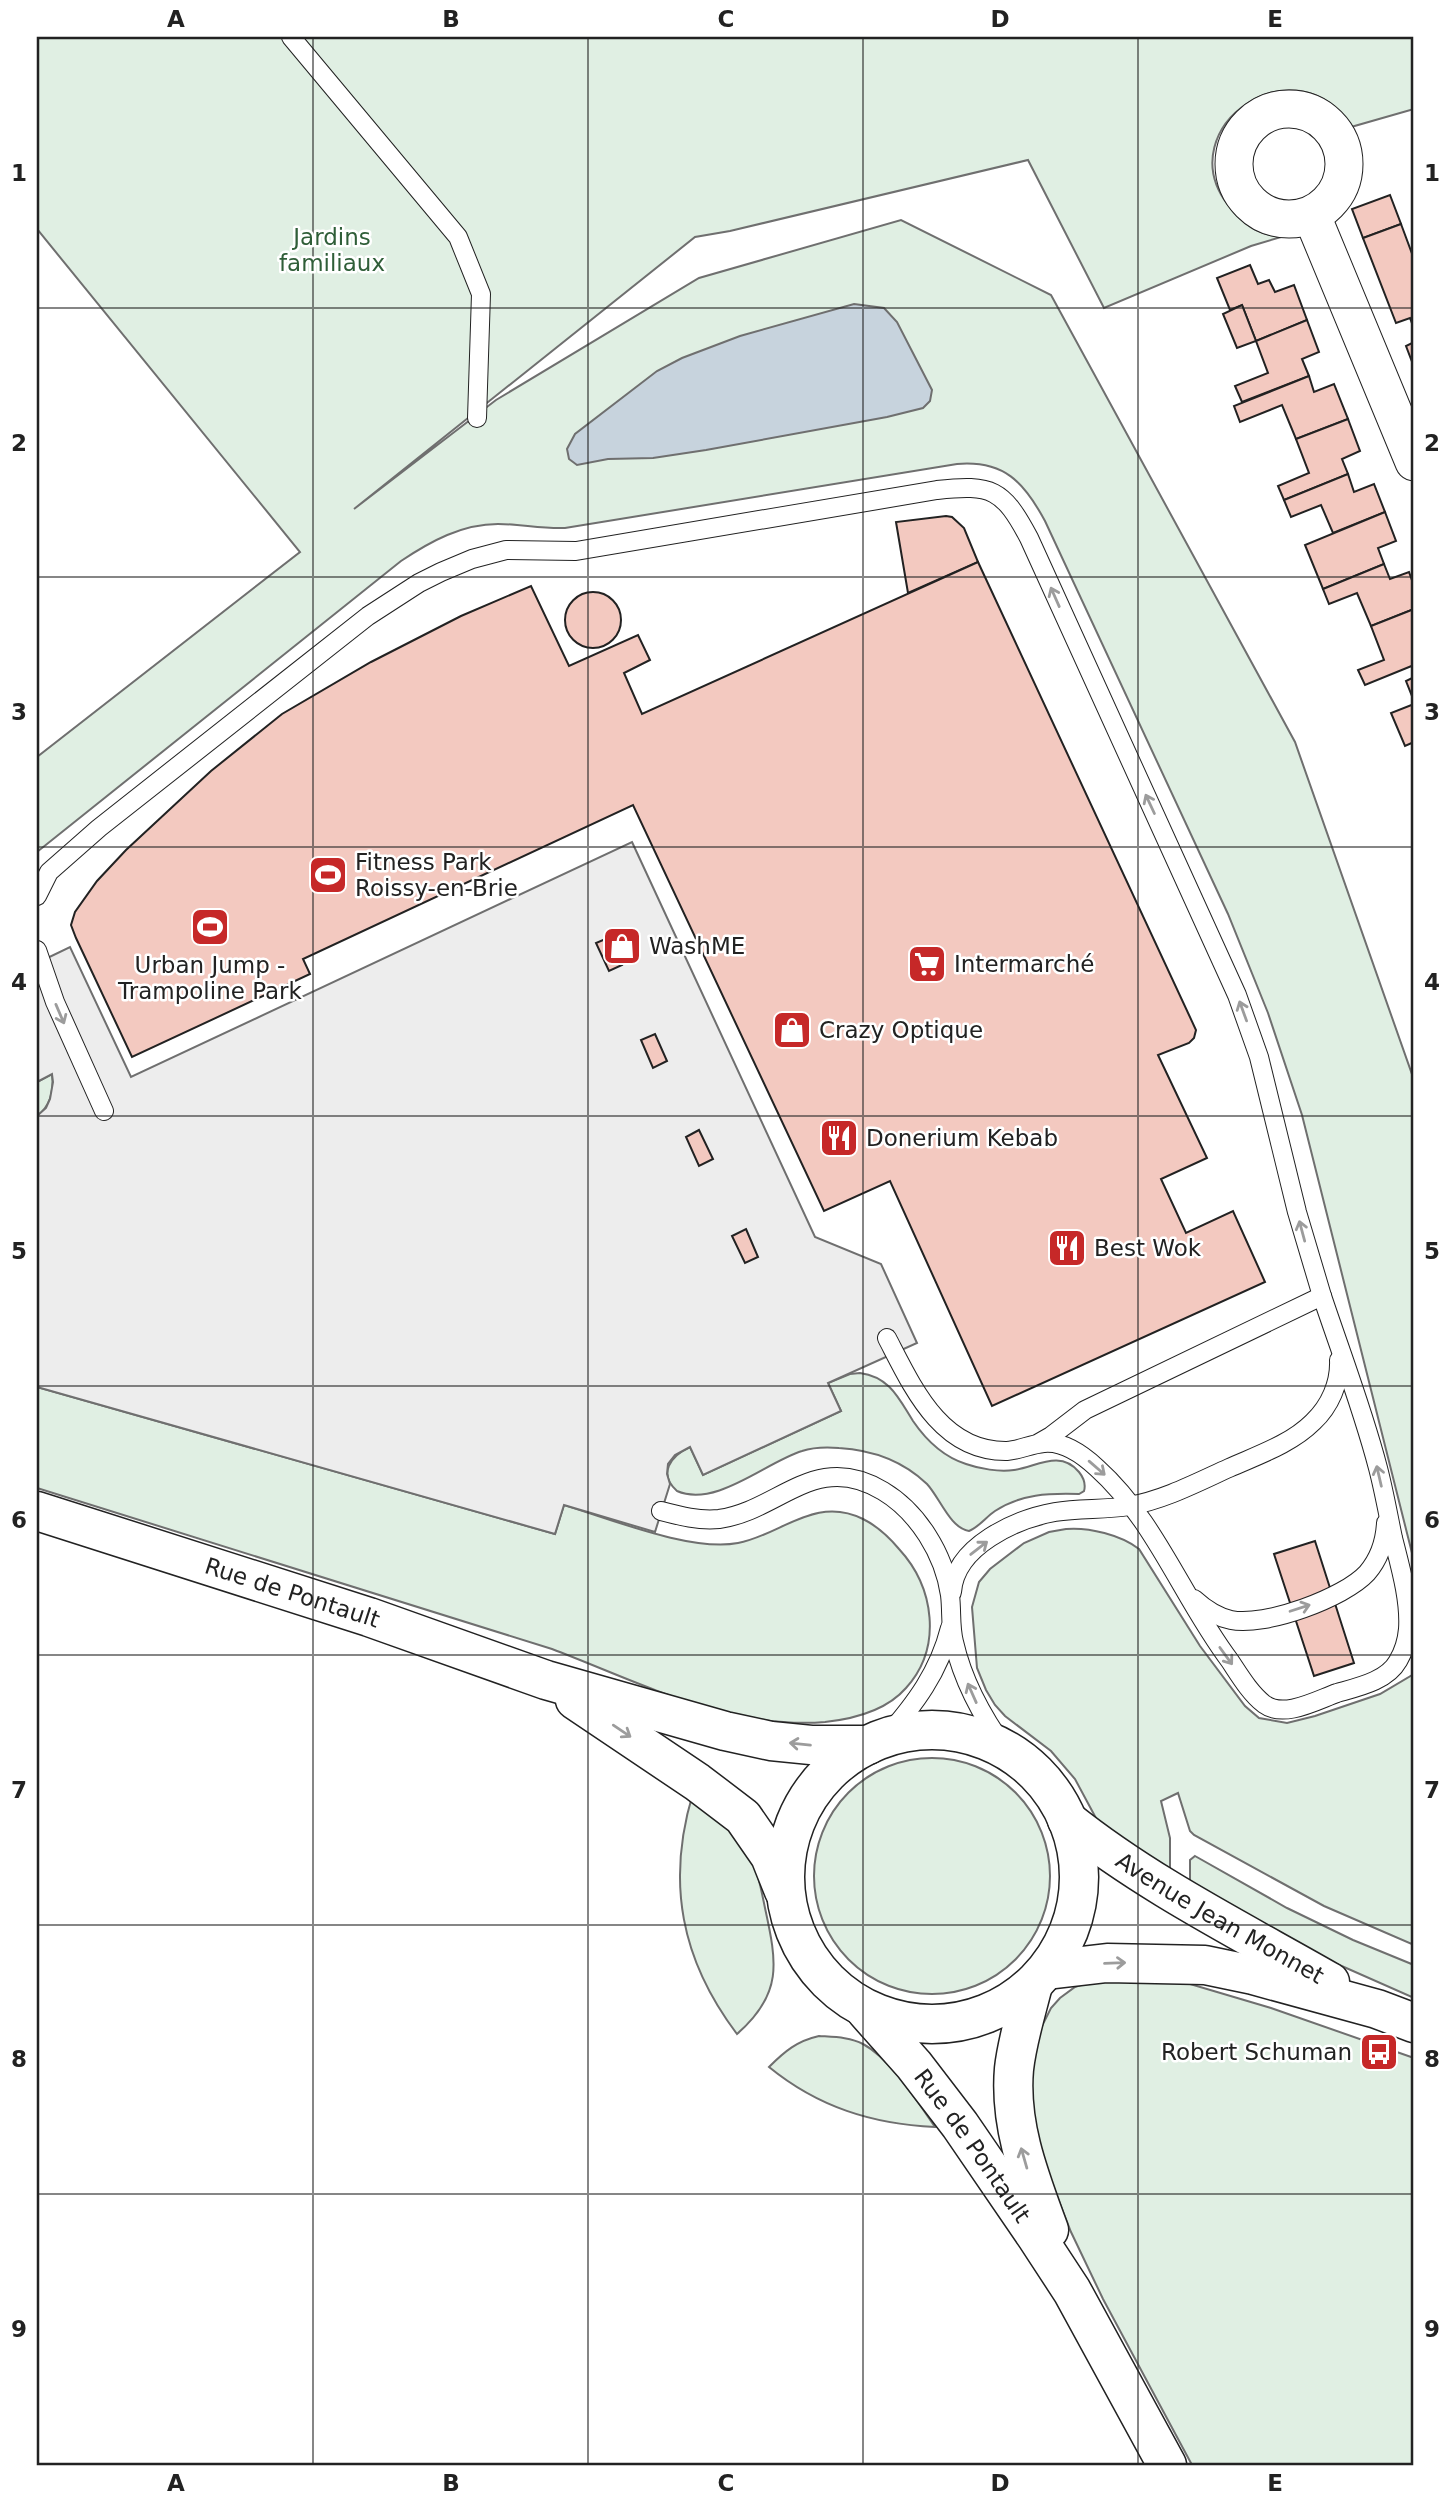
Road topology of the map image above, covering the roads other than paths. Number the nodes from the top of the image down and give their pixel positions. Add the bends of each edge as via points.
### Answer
1 (291, 37) edge
2 (1312, 216) dead end
3 (477, 418) dead end
4 (1413, 458) edge
5 (37, 896) edge
6 (37, 950) edge
7 (104, 1111) dead end
8 (1322, 1296) junction
9 (887, 1338) dead end
10 (1338, 1344) junction
11 (1037, 1444) junction
12 (1385, 1502) junction
13 (1132, 1506) junction
14 (37, 1511) edge
15 (662, 1511) dead end
16 (1177, 1577) junction
17 (950, 1606) junction
18 (951, 1624) junction
19 (545, 1680) junction
20 (876, 1741) junction
21 (1007, 1751) junction
22 (1067, 1819) junction
23 (788, 1903) junction
24 (1040, 1978) junction
25 (862, 2007) junction
26 (1377, 2009) junction
27 (1414, 2023) edge
28 (1072, 2291) junction
29 (1167, 2465) edge

1 - 3 lane via 458,237 481,294
2 - 4 street
8 -> 5 lane via 1259,1057 1237,995 1029,538 1011,507 992,491 937,490 576,551 506,550 441,572 368,616 99,828 49,872
6 -> 7 lane
8 - 10 lane
8 - 11 lane via 1085,1410
9 - 11 lane via 926,1408 951,1434 993,1450
12 -> 10 lane
10 - 13 lane via 1336,1387 1320,1415 1304,1430 1198,1482
11 -> 13 lane via 1056,1443 1080,1454 1107,1476
16 -> 12 lane via 1209,1612 1233,1621 1272,1617 1310,1605 1350,1587 1371,1567 1384,1542
16 -> 12 lane via 1220,1649 1269,1707 1289,1709 1363,1685 1387,1674 1397,1663 1408,1628
13 - 16 lane
17 -> 13 lane via 953,1578 961,1564 1002,1532 1057,1512
14 - 19 main road, Rue de Pontault via 382,1621
15 - 17 lane via 693,1519 719,1519 744,1513 809,1482 860,1480 896,1499 921,1526 943,1567
17 - 18 lane
18 - 20 lane via 929,1683
21 -> 18 lane via 970,1688
20 -> 19 main road, Rue de Pontault via 832,1746 771,1741
19 -> 23 main road, Rue de Pontault via 743,1817 770,1856
20 - 21 main road via 920,1731 957,1732
20 - 23 main road via 836,1765 801,1811 788,1846
21 - 22 main road via 1042,1780
22 - 24 main road via 1077,1853 1076,1907 1066,1940
22 - 26 main road, Avenue Jean Monnet via 1181,1896
23 - 25 main road via 807,1955 831,1984
24 - 25 main road via 1013,2001 964,2021 912,2023
24 -> 26 main road, Avenue Jean Monnet via 1107,1963 1205,1965
28 -> 24 main road, Rue de Pontault via 1017,2130 1014,2068
25 - 28 main road, Rue de Pontault via 960,2125
26 - 27 main road, Avenue Jean Monnet
28 - 29 main road, Rue de Pontault

